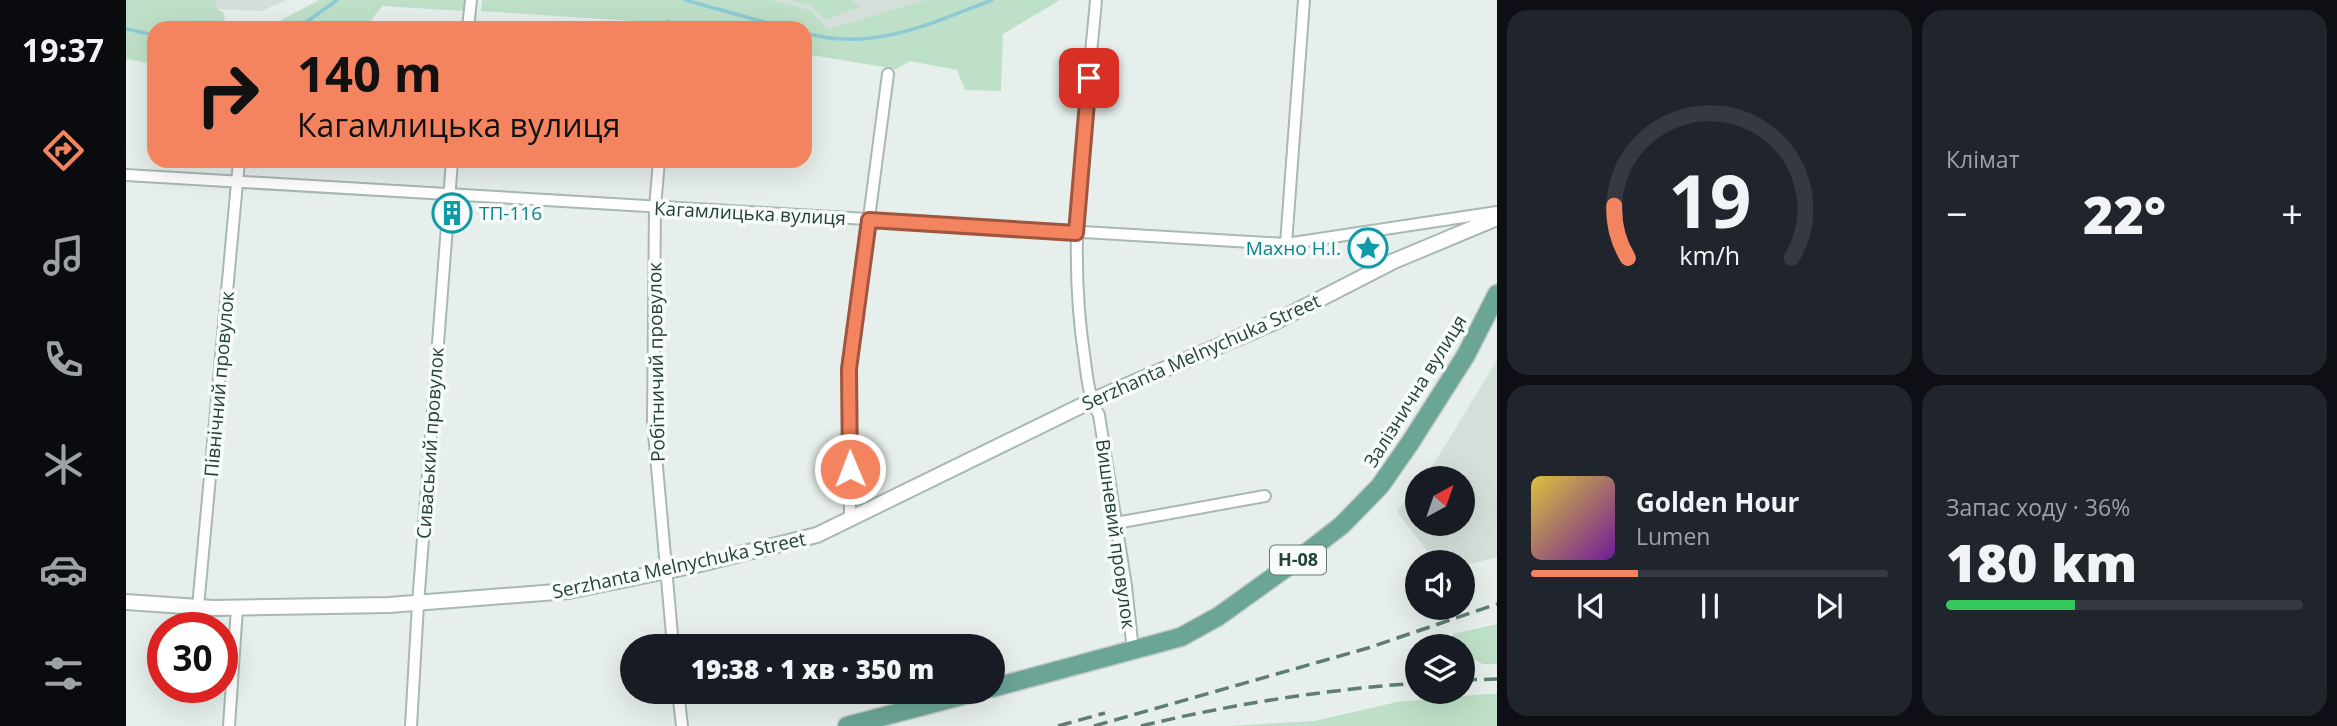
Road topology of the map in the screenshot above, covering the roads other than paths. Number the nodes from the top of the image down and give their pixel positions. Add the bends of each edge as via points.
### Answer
1 (471, 0) edge
2 (1096, 0) edge
3 (1304, 0) edge
4 (469, 21) edge
5 (888, 74) dead end
6 (238, 168) edge
7 (451, 168) edge
8 (659, 168) edge
9 (126, 176) edge
10 (237, 182) junction
11 (448, 195) junction
12 (656, 207) junction
13 (1497, 212) edge
14 (1497, 218) edge
15 (869, 220) junction
16 (1076, 233) junction
17 (1286, 244) junction
18 (1497, 293) edge
19 (1091, 401) junction
20 (1265, 496) dead end
21 (850, 519) junction
22 (1116, 523) junction
23 (665, 571) junction
24 (126, 602) edge
25 (418, 604) junction
26 (198, 607) junction
27 (237, 608) junction
28 (672, 634) edge
29 (1133, 652) junction
30 (1005, 685) edge
31 (679, 704) edge
32 (931, 704) edge
33 (229, 726) edge
34 (411, 726) edge
35 (682, 726) edge
36 (847, 726) edge

1 - 4 street
2 - 16 street, Вишневий провулок
3 - 17 street
5 - 15 street
6 - 10 street, Північний провулок
7 - 11 street, Сиваський провулок
8 - 12 street, Робітничий провулок
9 - 10 street, Кагамлицька вулиця
10 - 11 street, Кагамлицька вулиця
10 - 26 street, Північний провулок
11 - 12 street, Кагамлицька вулиця
11 - 25 street, Сиваський провулок
12 - 15 street, Кагамлицька вулиця
12 - 23 street, Робітничий провулок via 653,422
13 - 17 street, Кагамлицька вулиця
14 - 19 street, Serzhanta Melnychuka Street
15 - 16 street, Кагамлицька вулиця
15 - 21 street via 849,369
16 - 17 street, Кагамлицька вулиця
16 - 19 street, Вишневий провулок via 1079,321
18 - 29 main road, Залізнична вулиця / Н-08 via 1466,355 1410,443 1380,486 1342,525 1219,616 1181,637
19 - 21 street, Serzhanta Melnychuka Street
19 - 22 street, Вишневий провулок via 1099,415
20 - 22 street
21 - 23 street, Serzhanta Melnychuka Street via 817,535
22 - 29 street, Вишневий провулок
23 - 25 street, Serzhanta Melnychuka Street via 569,591
23 - 28 street, Робітничий провулок
24 - 26 street, Serzhanta Melnychuka Street
25 - 27 street, Serzhanta Melnychuka Street
25 - 34 street, Сиваський провулок
26 - 27 street, Serzhanta Melnychuka Street
27 - 33 street
29 - 30 main road, Залізнична вулиця / Н-08
31 - 35 street
32 - 36 main road

